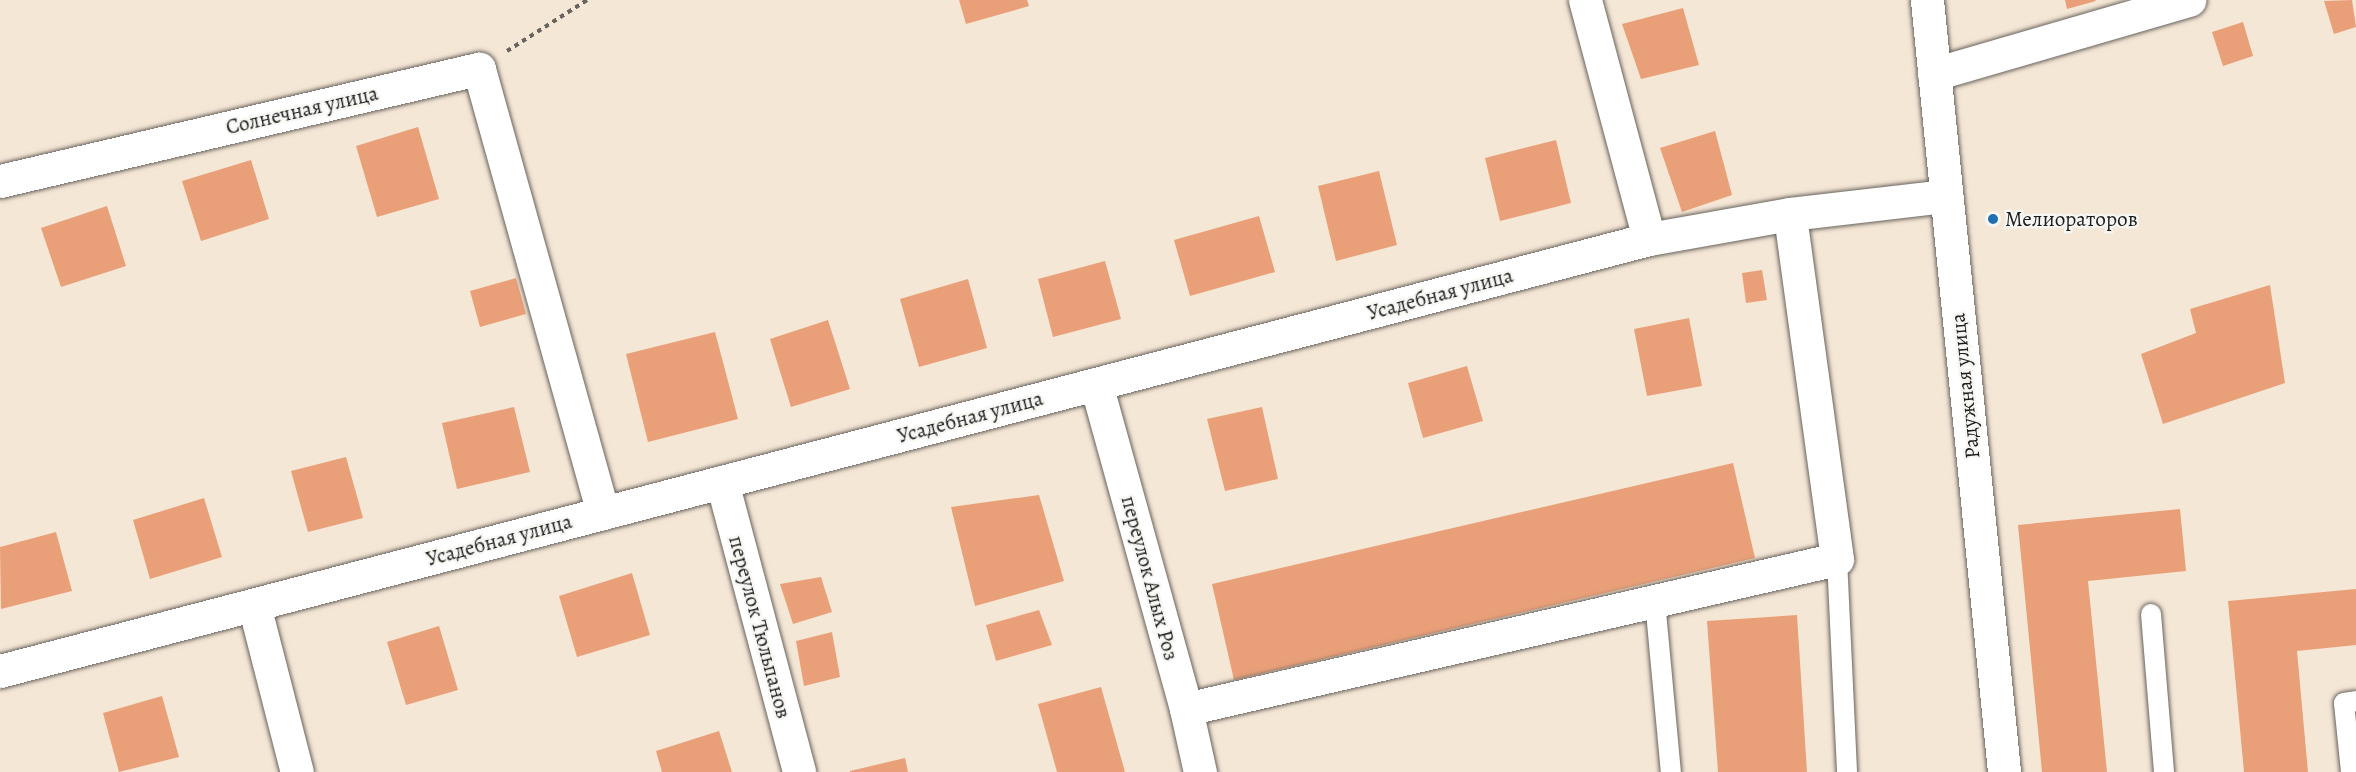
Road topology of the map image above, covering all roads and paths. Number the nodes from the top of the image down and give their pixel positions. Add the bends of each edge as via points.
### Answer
1 (587, 0) edge
2 (1586, 0) edge
3 (1927, 0) edge
4 (2189, 0) edge
5 (479, 69) junction
6 (1934, 74) junction
7 (0, 181) edge
8 (1946, 196) junction
9 (1790, 214) junction
10 (1649, 240) junction
11 (1096, 384) junction
12 (722, 482) junction
13 (603, 513) junction
14 (1837, 559) junction
15 (1655, 601) junction
16 (254, 605) junction
17 (2151, 614) dead end
18 (0, 671) edge
19 (2356, 701) edge
20 (1186, 709) junction
21 (297, 772) edge
22 (799, 772) edge
23 (1200, 772) edge
24 (1671, 772) edge
25 (1847, 772) edge
26 (2004, 772) edge
27 (2164, 772) edge
28 (2351, 772) edge

1 - 5 path
2 - 10 street
3 - 6 street, Радужная улица
4 - 6 street
5 - 7 street, Солнечная улица
5 - 13 street
6 - 8 street, Радужная улица
8 - 9 street, Усадебная улица
8 - 26 street, Радужная улица
9 - 10 street, Усадебная улица
9 - 14 street
10 - 11 street, Усадебная улица
11 - 12 street, Усадебная улица
11 - 20 street, переулок Алых Роз
12 - 13 street, Усадебная улица
12 - 22 street, переулок Тюльпанов
13 - 16 street, Усадебная улица
14 - 15 street
14 - 25 lane
15 - 20 street
15 - 24 lane
16 - 18 street, Усадебная улица
16 - 21 street
17 - 27 lane
19 - 28 lane via 2344,703
20 - 23 street, переулок Алых Роз

